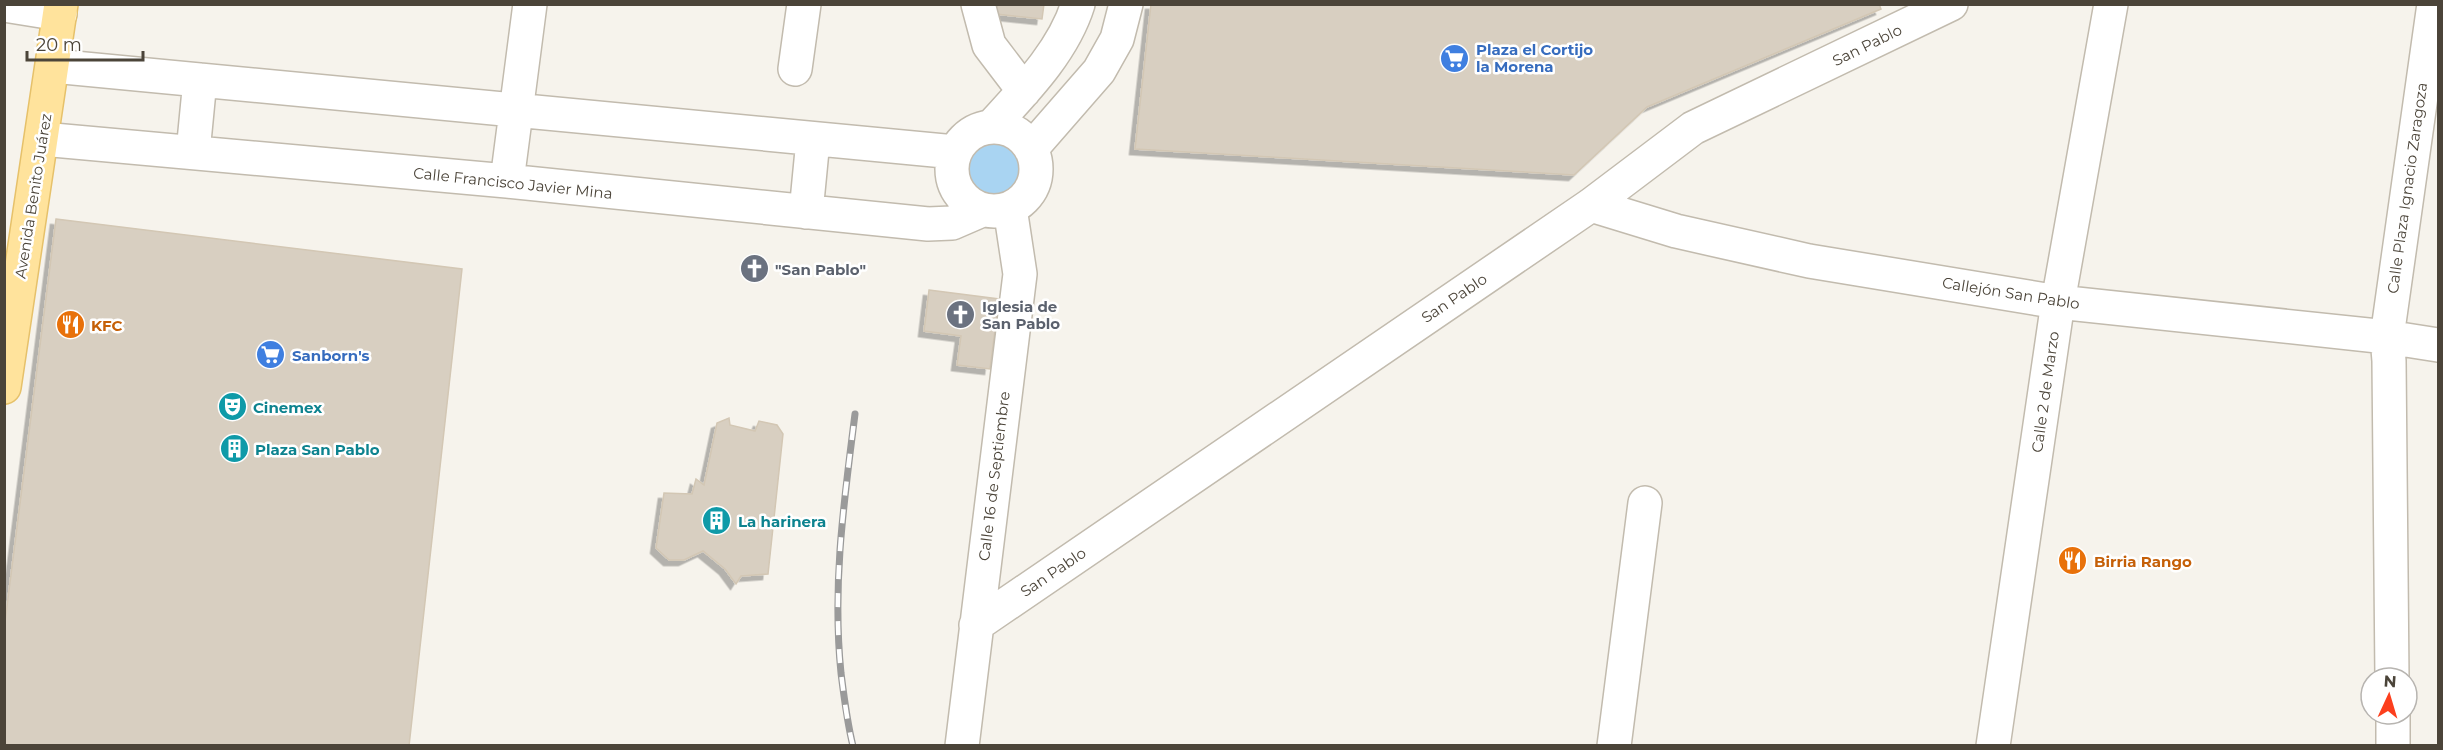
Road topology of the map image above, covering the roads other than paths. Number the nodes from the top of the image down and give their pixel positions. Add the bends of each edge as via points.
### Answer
1 (530, 4) edge
2 (804, 4) edge
3 (978, 4) edge
4 (1078, 4) edge
5 (1126, 4) edge
6 (1951, 4) edge
7 (2111, 4) edge
8 (2434, 4) edge
9 (4, 5) edge
10 (60, 9) edge
11 (1910, 14) edge
12 (53, 66) junction
13 (795, 69) dead end
14 (200, 80) junction
15 (1024, 91) junction
16 (2429, 104) edge
17 (518, 112) junction
18 (991, 127) junction
19 (42, 139) junction
20 (813, 140) junction
21 (1031, 149) junction
22 (193, 152) junction
23 (955, 153) junction
24 (507, 182) junction
25 (1591, 205) junction
26 (996, 209) junction
27 (806, 212) junction
28 (2058, 302) junction
29 (2387, 337) junction
30 (2439, 345) edge
31 (4, 387) edge
32 (1645, 503) dead end
33 (976, 625) junction
34 (2392, 666) edge
35 (2393, 726) edge
36 (962, 746) edge
37 (1614, 746) edge
38 (1994, 746) edge
39 (2393, 746) edge

1 - 17 street
2 - 13 street
3 - 15 street via 989,45
4 - 15 street via 1052,55
5 - 21 street via 1118,39 1099,71
6 - 11 street, San Pablo
7 - 28 street, Calle 2 de Marzo
8 - 16 street, Calle Plaza Ignacio Zaragoza
9 - 10 street
10 - 12 main road, Avenida Benito Juárez
11 - 25 street, San Pablo via 1693,128
12 - 14 street
12 - 19 main road, Avenida Benito Juárez
14 - 17 street
14 - 22 street
15 - 18 street
16 - 29 street, Calle Plaza Ignacio Zaragoza
17 - 20 street
17 - 24 street
18 - 21 street via 1007,129
18 - 23 street via 976,131
19 - 22 street, Calle Francisco Javier Mina
19 - 31 main road, Avenida Benito Juárez
20 - 23 street
20 - 27 street
21 - 26 street via 1036,166 1034,183 1025,198
22 - 24 street, Calle Francisco Javier Mina
23 - 26 street via 953,180 960,193 969,203
24 - 27 street, Calle Francisco Javier Mina
25 - 28 street, Callejón San Pablo via 1676,231 1809,261
25 - 33 street, San Pablo
26 - 27 street, Calle Francisco Javier Mina via 952,224
26 - 33 street, Calle 16 de Septiembre via 1020,274
28 - 29 street, Callejón San Pablo
28 - 38 street, Calle 2 de Marzo
29 - 30 street, Callejón San Pablo
29 - 34 street, Calle Plaza Ignacio Zaragoza
32 - 37 street
33 - 36 street, Calle 16 de Septiembre
35 - 39 street

